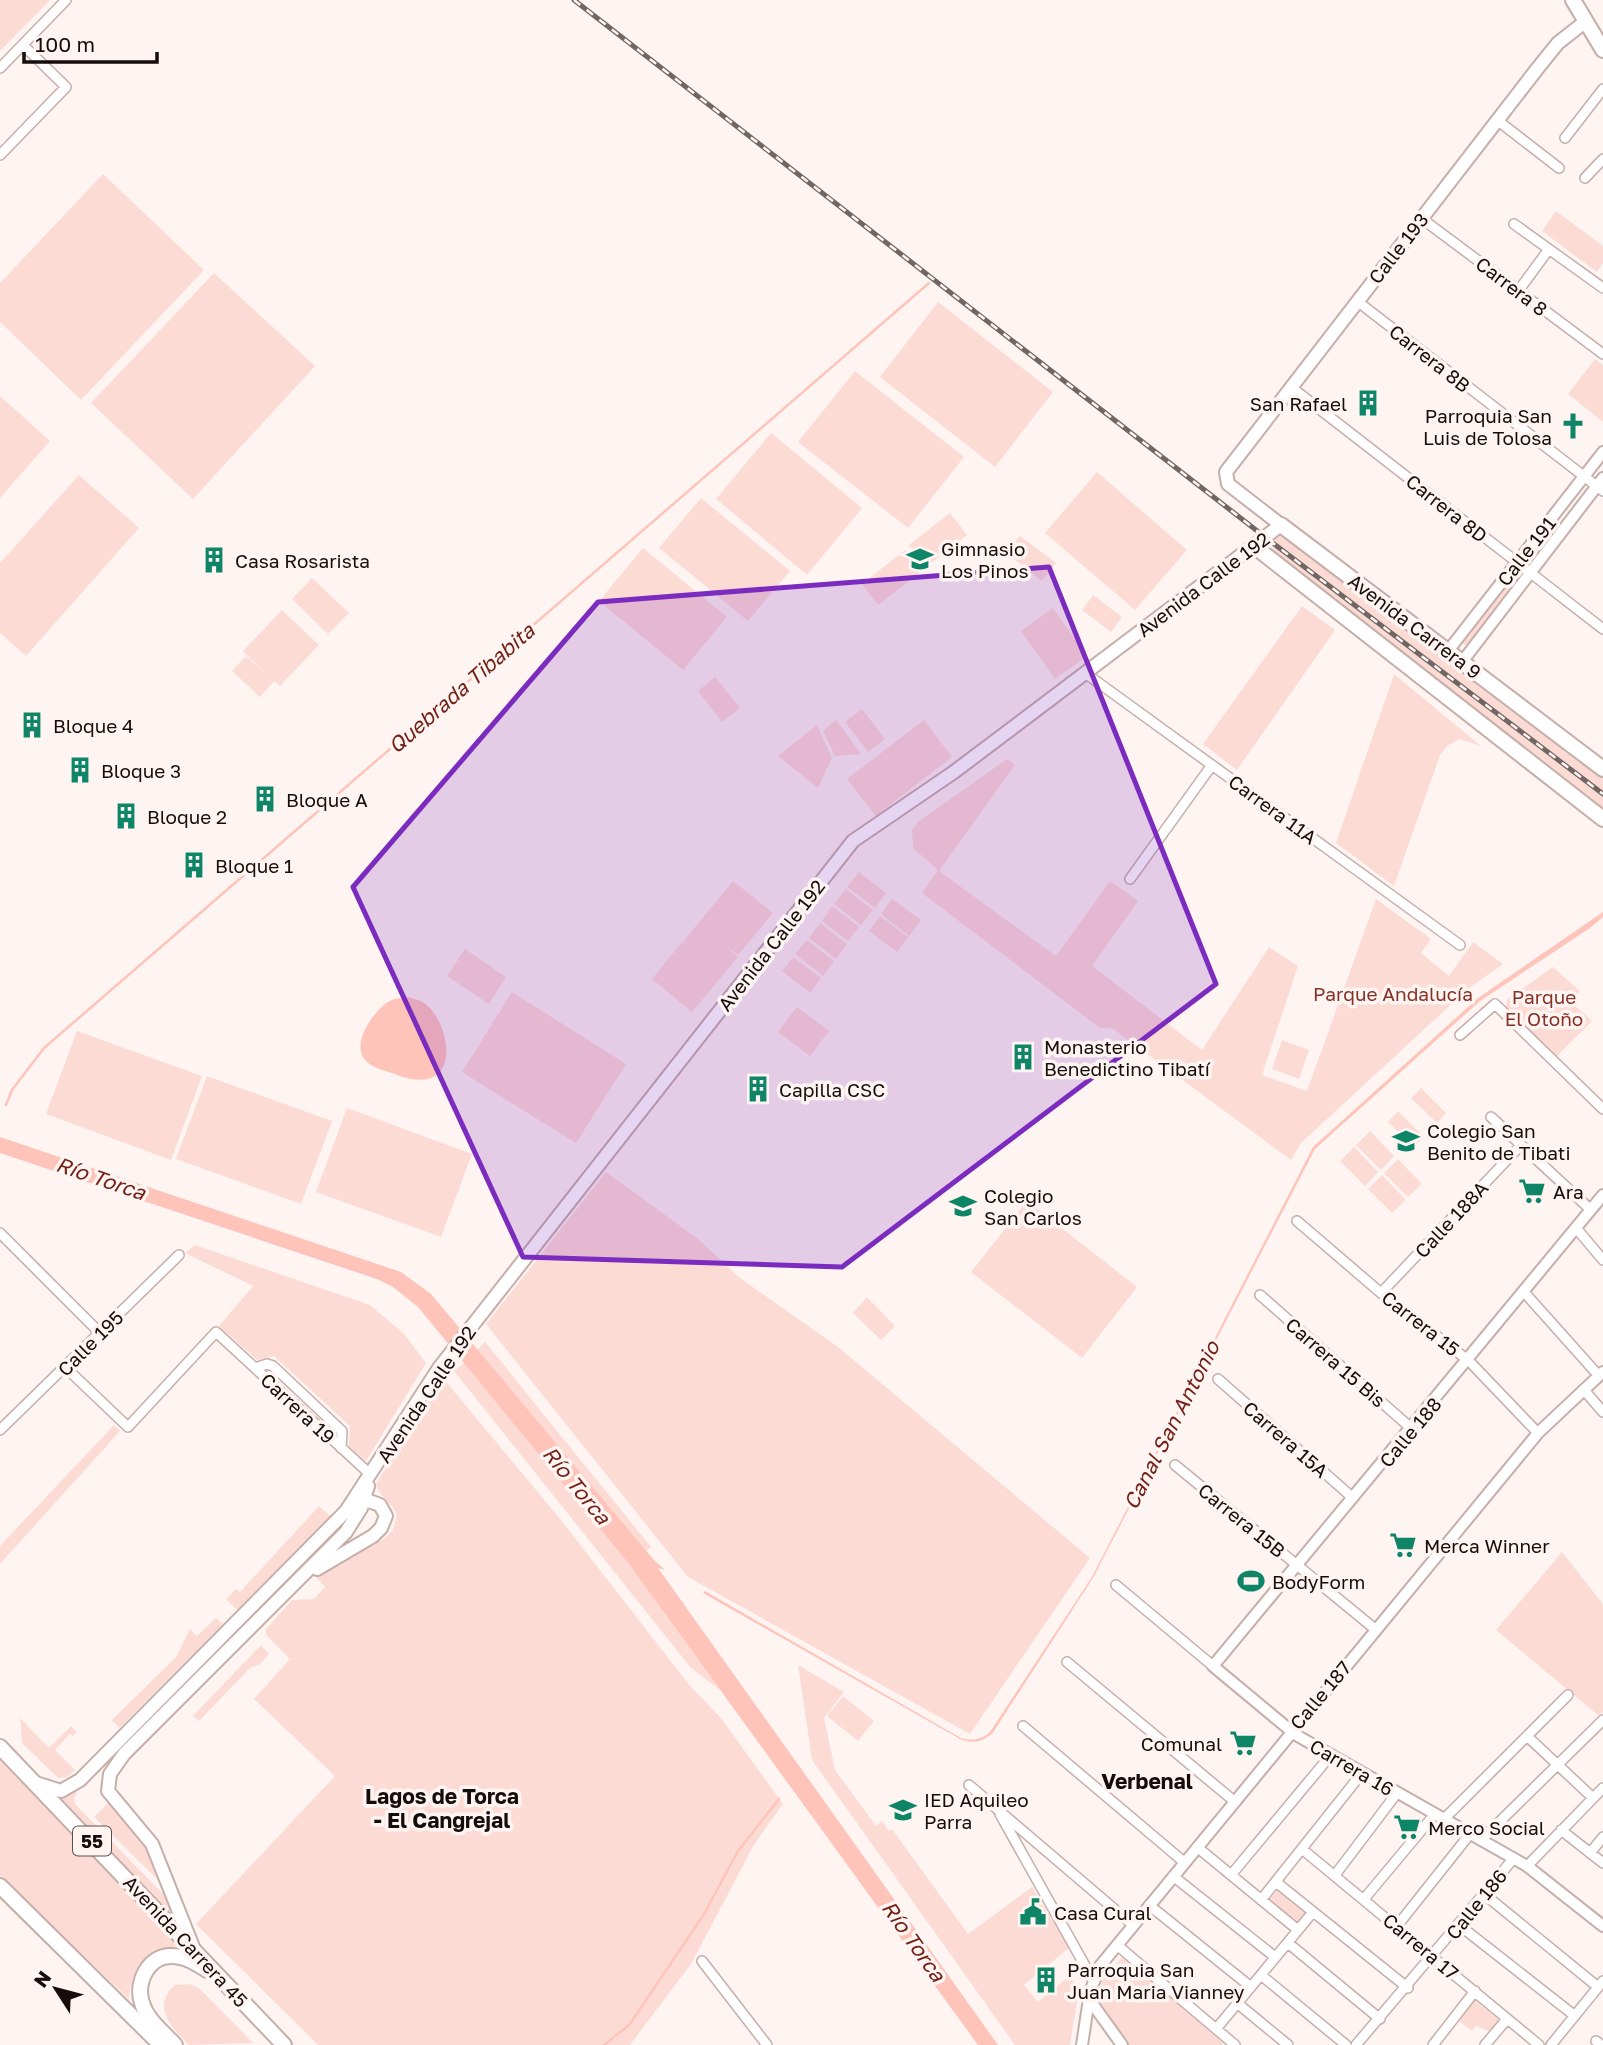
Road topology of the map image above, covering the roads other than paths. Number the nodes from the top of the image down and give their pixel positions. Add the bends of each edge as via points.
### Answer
1 (66, 0) edge
2 (1573, 0) edge
3 (1586, 22) junction
4 (23, 45) junction
5 (1603, 50) edge
6 (0, 68) edge
7 (1603, 89) edge
8 (1497, 120) junction
9 (1565, 138) dead end
10 (0, 155) edge
11 (1603, 159) edge
12 (1559, 168) dead end
13 (1585, 178) dead end
14 (1422, 218) junction
15 (1514, 225) dead end
16 (1549, 249) junction
17 (1603, 288) edge
18 (1519, 290) junction
19 (1357, 301) junction
20 (1603, 354) edge
21 (1290, 387) junction
22 (1603, 452) edge
23 (1584, 476) junction
24 (1228, 484) joint
25 (1601, 485) edge
26 (1281, 524) junction
27 (1254, 546) junction
28 (1517, 562) junction
29 (1531, 573) junction
30 (1603, 629) edge
31 (1448, 651) junction
32 (1462, 662) junction
33 (1085, 673) junction
34 (1212, 765) junction
35 (1603, 769) edge
36 (1603, 819) edge
37 (1130, 879) dead end
38 (1460, 945) dead end
39 (1460, 1035) dead end
40 (1603, 1108) edge
41 (1491, 1117) dead end
42 (1521, 1145) junction
43 (1603, 1195) edge
44 (1591, 1210) junction
45 (1297, 1221) dead end
46 (1576, 1228) junction
47 (0, 1233) edge
48 (178, 1255) dead end
49 (1603, 1260) edge
50 (1381, 1293) junction
51 (1524, 1293) junction
52 (1260, 1295) dead end
53 (100, 1333) junction
54 (1469, 1361) junction
55 (65, 1367) junction
56 (1601, 1373) edge
57 (1218, 1379) dead end
58 (1584, 1390) junction
59 (1603, 1412) edge
60 (1412, 1429) junction
61 (0, 1430) edge
62 (1538, 1433) junction
63 (1175, 1465) dead end
64 (371, 1475) junction
65 (1353, 1499) junction
66 (364, 1502) junction
67 (346, 1511) junction
68 (1297, 1565) junction
69 (304, 1576) junction
70 (1116, 1585) dead end
71 (242, 1618) junction
72 (252, 1629) junction
73 (1375, 1629) junction
74 (1067, 1662) dead end
75 (1213, 1666) junction
76 (1568, 1695) dead end
77 (1603, 1720) edge
78 (1023, 1726) dead end
79 (1290, 1730) junction
80 (1527, 1737) junction
81 (0, 1747) edge
82 (1330, 1755) junction
83 (1558, 1765) junction
84 (1362, 1773) junction
85 (35, 1783) junction
86 (969, 1785) dead end
87 (1603, 1787) edge
88 (1397, 1793) junction
89 (1593, 1797) junction
90 (1234, 1801) junction
91 (997, 1808) junction
92 (1439, 1816) junction
93 (1562, 1830) junction
94 (1470, 1834) junction
95 (1603, 1837) edge
96 (1481, 1840) junction
97 (1197, 1847) junction
98 (1302, 1849) junction
99 (1590, 1853) junction
100 (1514, 1858) junction
101 (1184, 1862) junction
102 (1603, 1863) edge
103 (1527, 1866) junction
104 (1231, 1875) junction
105 (1335, 1875) junction
106 (1173, 1876) junction
107 (1276, 1882) junction
108 (0, 1886) edge
109 (1484, 1894) junction
110 (1364, 1899) junction
111 (1261, 1900) junction
112 (1149, 1905) junction
113 (1313, 1912) junction
114 (1133, 1925) junction
115 (1458, 1925) junction
116 (1397, 1926) junction
117 (1603, 1926) edge
118 (1298, 1930) junction
119 (1288, 1943) junction
120 (1117, 1945) junction
121 (193, 1947) junction
122 (1275, 1957) junction
123 (1433, 1957) junction
124 (702, 1961) dead end
125 (1261, 1975) junction
126 (223, 1980) junction
127 (1093, 1980) junction
128 (1601, 1984) edge
129 (1251, 1987) junction
130 (1408, 1988) junction
131 (1475, 1992) junction
132 (1089, 1999) junction
133 (1237, 2003) junction
134 (1575, 2016) junction
135 (1380, 2019) junction
136 (1507, 2019) junction
137 (1106, 2021) junction
138 (1085, 2023) junction
139 (1216, 2029) junction
140 (161, 2045) edge
141 (175, 2045) edge
142 (284, 2045) edge
143 (767, 2045) edge
144 (1082, 2045) edge
145 (1122, 2045) edge
146 (1235, 2045) edge
147 (1288, 2045) edge
148 (1346, 2045) edge
149 (1356, 2045) edge
150 (1433, 2045) edge
151 (1485, 2045) edge
152 (1539, 2045) edge
153 (1552, 2045) edge

1 - 4 street
2 - 3 main road
3 - 5 main road
3 - 8 main road, Calle 193 via 1552,50
4 - 6 street
4 - 10 street via 66,87
7 - 9 street
8 - 12 street
8 - 14 main road, Calle 193
11 - 13 street
14 - 18 street, Carrera 8
14 - 19 main road, Calle 193
15 - 16 street
16 - 17 street
16 - 18 street
18 - 20 street, Carrera 8
19 - 21 main road, Calle 193
19 - 23 street, Carrera 8B
21 - 24 main road, Calle 193 via 1228,467
21 - 28 street, Carrera 8D
22 - 23 street, Calle 191
23 - 25 street, Carrera 8B
23 - 28 street, Calle 191
24 - 26 main road, Avenida Carrera 9
25 - 29 street, Calle 191
26 - 27 main road, Avenida Calle 192
26 - 31 main road, Avenida Carrera 9
27 - 33 main road, Avenida Calle 192
27 - 36 main road, Avenida Carrera 9
28 - 29 street, Carrera 8D
28 - 31 street, Calle 191
29 - 30 street, Carrera 8D
29 - 32 street, Calle 191
31 - 32 main road, Avenida Carrera 9
32 - 35 main road, Avenida Carrera 9
33 - 34 street, Carrera 11A
33 - 64 main road, Avenida Calle 192 via 853,841 449,1354
34 - 37 street
34 - 38 street, Carrera 11A
39 - 40 street via 1495,1004
41 - 42 street
42 - 44 street
42 - 50 street, Calle 188A
43 - 44 street, Calle 188
44 - 46 street, Calle 188
45 - 50 street, Carrera 15
46 - 49 street
46 - 51 street, Calle 188
47 - 53 street
48 - 53 street, Calle 195
50 - 54 street, Carrera 15
51 - 54 street, Calle 188
51 - 56 street
52 - 60 street, Carrera 15 Bis
53 - 55 street, Calle 195
54 - 60 street, Calle 188
54 - 62 street, Carrera 15
55 - 61 street, Calle 195
55 - 64 street, Carrera 19 via 128,1427 216,1332
56 - 58 street, Calle 187
57 - 65 street, Carrera 15A
58 - 59 street
58 - 62 street, Calle 187
60 - 65 street, Calle 188
62 - 73 street, Calle 187
63 - 68 street, Carrera 15B
64 - 66 main road, Avenida Calle 192
64 - 67 main road, Avenida Calle 192
65 - 68 street, Calle 188
66 - 67 main road
66 - 69 main road, Avenida Calle 192 via 352,1525
66 - 69 main road via 375,1502 384,1510 381,1528
67 - 71 main road, Avenida Calle 192
68 - 73 street, Carrera 15B
68 - 75 street, Calle 188
69 - 72 main road, Avenida Calle 192
70 - 75 street, Carrera 16
71 - 72 main road
71 - 85 main road, Avenida Calle 192 via 74,1786 61,1791
72 - 121 main road, Avenida Calle 192 via 124,1754 108,1780 114,1801 155,1849
73 - 79 street, Calle 187
74 - 90 street
75 - 79 street, Carrera 16
76 - 80 street
77 - 83 street
78 - 101 street
79 - 82 street, Carrera 16
79 - 90 street, Calle 187
80 - 83 street
80 - 92 street
81 - 85 main road, Avenida Carrera 45 / 55
82 - 84 street, Carrera 16
82 - 104 street
83 - 89 street
83 - 96 street
84 - 88 street, Carrera 16
84 - 98 street
85 - 121 main road, Avenida Carrera 45 / 55
86 - 91 street
87 - 89 street, Calle 186
88 - 92 street, Carrera 16
88 - 105 street
89 - 93 street, Calle 186
90 - 97 street, Calle 187
91 - 114 street
91 - 127 street
92 - 94 street, Carrera 16
92 - 110 street
93 - 99 street
93 - 103 street, Calle 186
94 - 96 street, Carrera 16
94 - 116 street
95 - 99 street
96 - 100 street, Carrera 16
97 - 101 street, Calle 187
97 - 104 street
98 - 105 street, Carrera 17
98 - 107 street
99 - 102 street
100 - 103 street, Carrera 16
100 - 109 street, Calle 186
101 - 106 street, Calle 187
103 - 117 street, Carrera 16
104 - 111 street
105 - 110 street, Carrera 17
106 - 112 street, Calle 187
106 - 122 street
107 - 111 street
107 - 113 street
108 - 140 main road
109 - 115 street, Calle 186
109 - 128 street
110 - 116 street, Carrera 17
111 - 118 street
112 - 114 street, Calle 187
112 - 129 street
113 - 118 street
113 - 130 street
114 - 120 street, Calle 187
115 - 123 street, Calle 186
115 - 134 street
116 - 123 street, Carrera 17
118 - 119 street
119 - 122 street
119 - 135 street
120 - 127 street, Calle 187
120 - 139 street
121 - 126 main road, Avenida Carrera 45 / 55
122 - 125 street
123 - 130 street, Calle 186
123 - 131 street, Carrera 17
124 - 143 street
125 - 129 street
125 - 148 street
126 - 141 main road via 199,1964 175,1956 156,1961 146,1970 140,1982 142,2004
126 - 142 main road, Avenida Carrera 45 / 55
127 - 132 street, Calle 187
128 - 134 street
129 - 133 street
130 - 135 street, Calle 186
131 - 136 street, Carrera 17
131 - 150 street
132 - 137 street
132 - 138 street, Calle 187
133 - 139 street
133 - 147 street
134 - 153 street
135 - 149 street, Calle 186
136 - 151 street
136 - 152 street, Carrera 17
137 - 138 street via 1095,2017
137 - 145 street
138 - 144 street, Calle 187
139 - 146 street

